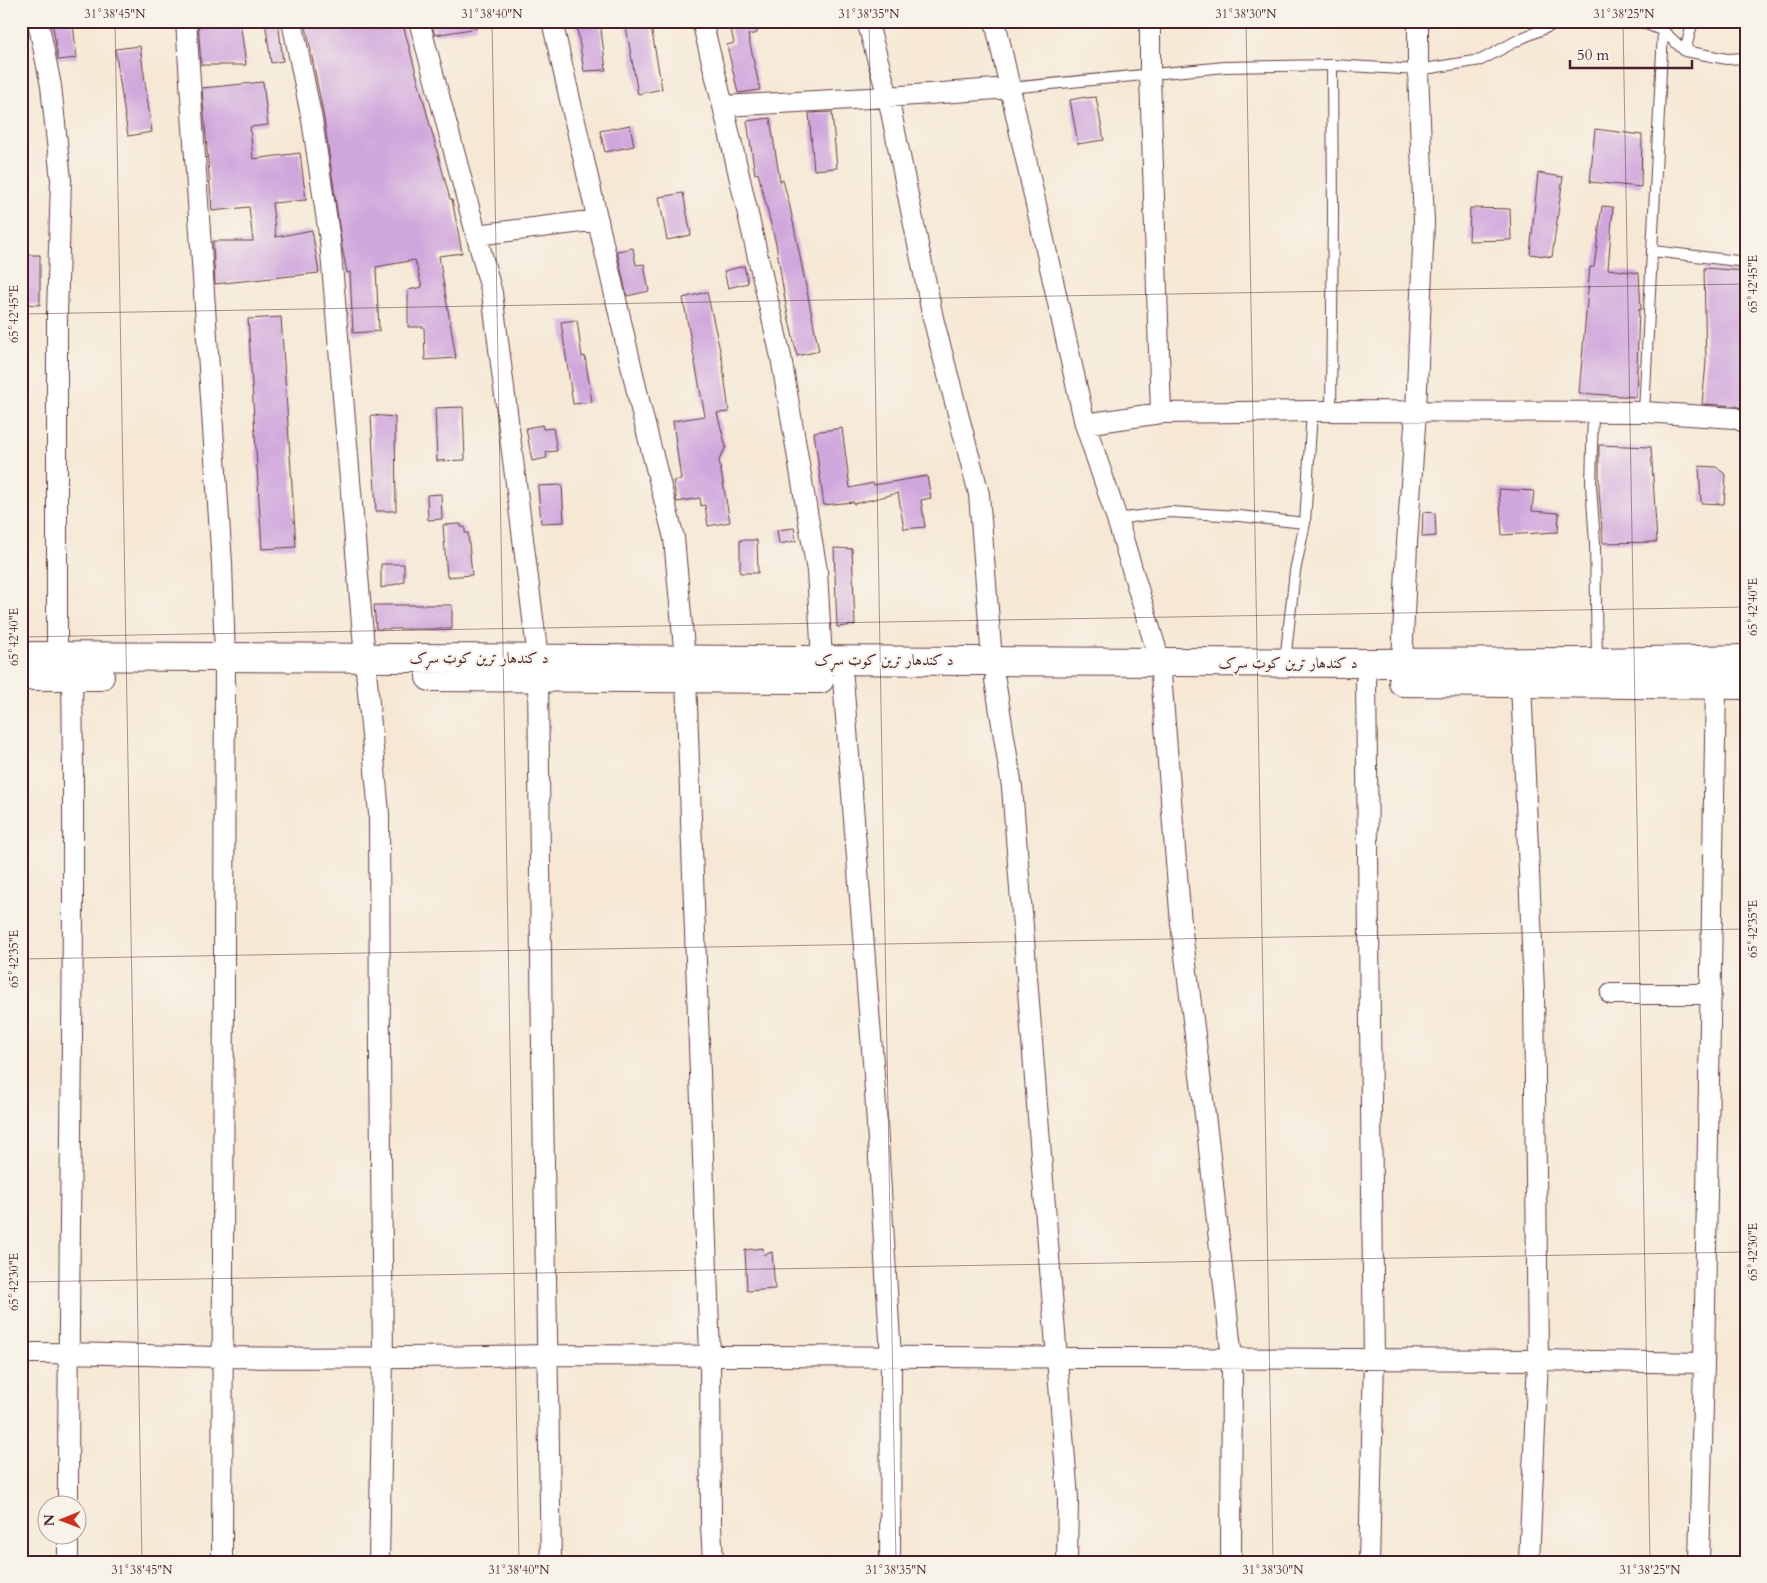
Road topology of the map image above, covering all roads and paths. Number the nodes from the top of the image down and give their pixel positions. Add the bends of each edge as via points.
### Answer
1 (38, 21) edge
2 (186, 21) edge
3 (292, 21) edge
4 (419, 21) edge
5 (552, 21) edge
6 (702, 21) edge
7 (867, 21) edge
8 (995, 21) edge
9 (1150, 21) edge
10 (1418, 21) edge
11 (1562, 21) edge
12 (1639, 21) edge
13 (1693, 21) edge
14 (1663, 31) junction
15 (1685, 51) junction
16 (1746, 58) edge
17 (1332, 65) junction
18 (1418, 70) junction
19 (1150, 75) junction
20 (1009, 88) junction
21 (888, 97) junction
22 (723, 106) junction
23 (598, 220) junction
24 (476, 235) junction
25 (1653, 251) junction
26 (1746, 262) edge
27 (1321, 411) junction
28 (1416, 411) junction
29 (1593, 412) junction
30 (1644, 412) junction
31 (1161, 413) junction
32 (1746, 423) edge
33 (1085, 424) junction
34 (1118, 520) junction
35 (1306, 523) junction
36 (21, 656) edge
37 (1746, 659) edge
38 (822, 660) junction
39 (1285, 662) junction
40 (1597, 662) junction
41 (1402, 663) junction
42 (64, 666) junction
43 (225, 667) junction
44 (366, 668) junction
45 (538, 668) junction
46 (686, 669) junction
47 (777, 669) junction
48 (994, 670) junction
49 (1161, 671) junction
50 (21, 676) edge
51 (843, 679) junction
52 (1366, 682) junction
53 (1521, 682) junction
54 (1716, 685) junction
55 (1746, 685) edge
56 (1611, 994) dead end
57 (1711, 994) junction
58 (68, 1352) junction
59 (21, 1353) edge
60 (548, 1355) junction
61 (710, 1356) junction
62 (222, 1357) junction
63 (891, 1357) junction
64 (383, 1358) junction
65 (1058, 1358) junction
66 (1232, 1359) junction
67 (1374, 1360) junction
68 (1538, 1360) junction
69 (1704, 1363) junction
70 (68, 1496) edge
71 (68, 1546) edge
72 (68, 1562) edge
73 (222, 1562) edge
74 (379, 1562) edge
75 (551, 1562) edge
76 (713, 1562) edge
77 (890, 1562) edge
78 (1067, 1562) edge
79 (1231, 1562) edge
80 (1368, 1562) edge
81 (1529, 1562) edge
82 (1699, 1562) edge

1 - 42 street via 51,86 61,180 57,316
2 - 43 street via 222,564
3 - 44 street via 312,120 330,241
4 - 24 street
5 - 23 street
6 - 22 street
7 - 21 street
8 - 20 street
9 - 19 street
10 - 18 street
11 - 18 lane via 1481,60
12 - 14 lane
13 - 15 lane
14 - 15 lane
14 - 25 lane
15 - 16 lane via 1727,59
17 - 18 lane
17 - 19 lane via 1225,67
17 - 27 lane via 1334,212
18 - 28 street via 1424,223
19 - 20 lane
19 - 31 street
20 - 21 street
20 - 33 street
21 - 22 street
21 - 48 street via 933,318 979,494
22 - 38 street via 782,367 817,571
23 - 24 street
23 - 46 street via 674,538
24 - 45 street via 492,293
25 - 26 lane
25 - 30 lane
27 - 28 street
27 - 31 street
27 - 35 lane
28 - 29 street
28 - 41 street
29 - 30 street
29 - 40 lane via 1591,485
30 - 32 street via 1735,418
31 - 33 street
33 - 34 street
34 - 35 lane via 1170,512
34 - 49 street
35 - 39 lane via 1295,572
36 - 42 main road, د کندهار ترين کوټ سړک
37 - 40 main road, د کندهار ترين کوټ سړک
38 - 47 main road, د کندهار ترين کوټ سړک
38 - 48 main road, د کندهار ترين کوټ سړک
39 - 41 main road, د کندهار ترين کوټ سړک
39 - 49 main road, د کندهار ترين کوټ سړک
40 - 41 main road, د کندهار ترين کوټ سړک
42 - 43 main road, د کندهار ترين کوټ سړک
42 - 50 main road, د کندهار ترين کوټ سړک
42 - 58 street via 74,839
43 - 44 main road, د کندهار ترين کوټ سړک
43 - 62 street
44 - 45 main road, د کندهار ترين کوټ سړک
44 - 64 street via 380,814
45 - 46 main road, د کندهار ترين کوټ سړک
45 - 60 street
46 - 47 main road, د کندهار ترين کوټ سړک
46 - 61 street
47 - 51 main road, د کندهار ترين کوټ سړک
48 - 49 main road, د کندهار ترين کوټ سړک
48 - 51 main road, د کندهار ترين کوټ سړک
48 - 65 street via 1012,787
49 - 52 main road, د کندهار ترين کوټ سړک
49 - 66 street via 1181,924 1210,1148
51 - 63 street via 874,1075
52 - 53 main road, د کندهار ترين کوټ سړک
52 - 67 street
53 - 54 main road, د کندهار ترين کوټ سړک
53 - 68 street via 1534,991
54 - 55 main road, د کندهار ترين کوټ سړک
54 - 57 street
56 - 57 street
57 - 69 street
58 - 59 street
58 - 62 street
58 - 70 street
60 - 61 street
60 - 64 street
60 - 75 street
61 - 63 street
61 - 76 street
62 - 64 street
62 - 73 street
63 - 65 street
63 - 77 street
64 - 74 street
65 - 66 street
65 - 78 street via 1068,1498
66 - 67 street
66 - 79 street
67 - 68 street
67 - 80 street
68 - 69 street
68 - 81 street
69 - 82 street
71 - 72 street

